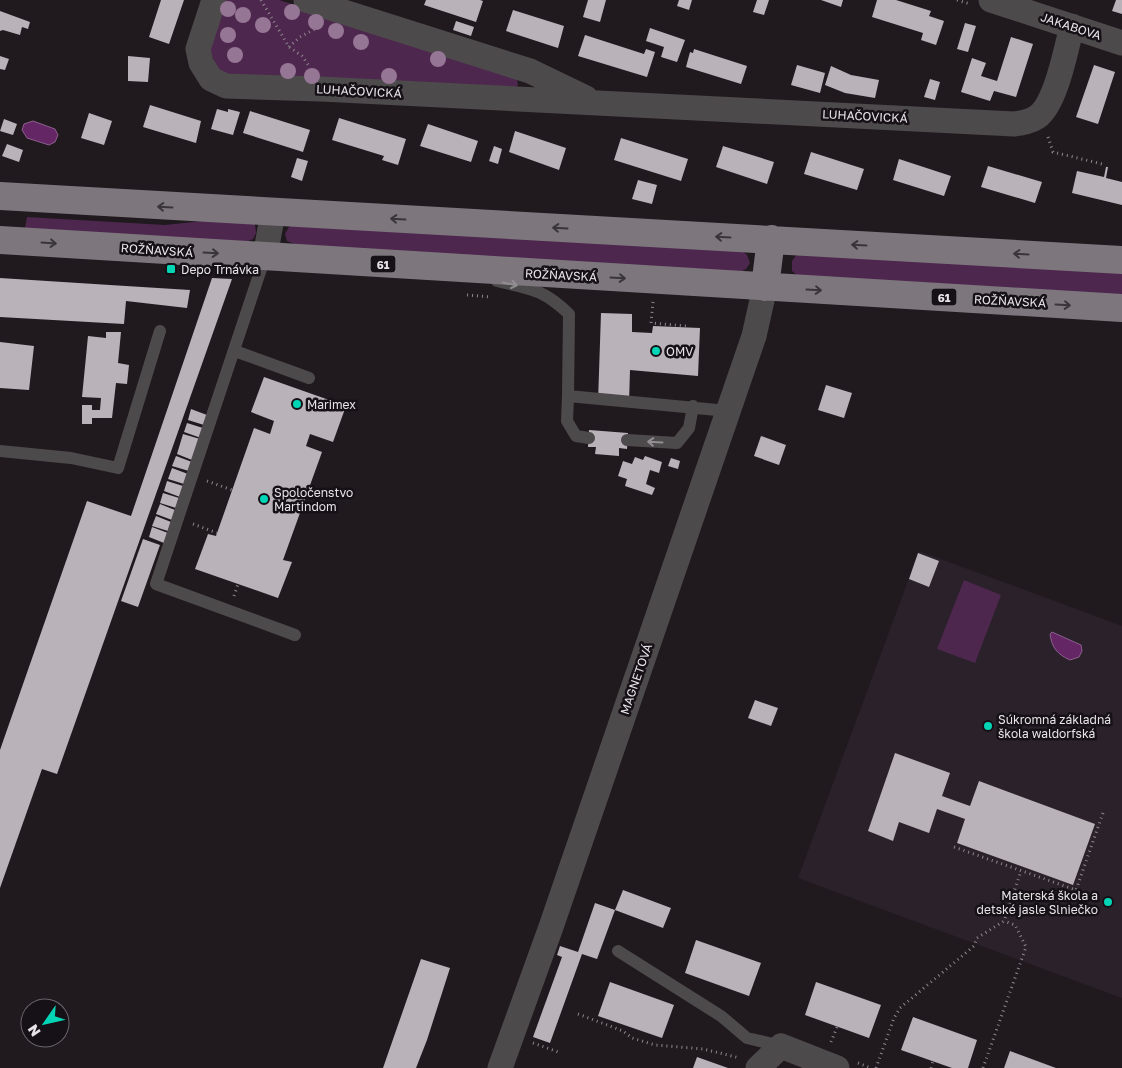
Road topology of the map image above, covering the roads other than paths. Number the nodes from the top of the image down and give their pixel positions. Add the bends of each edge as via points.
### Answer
1 (214, 0) edge
2 (306, 0) edge
3 (991, 0) edge
4 (1072, 26) junction
5 (1122, 42) edge
6 (594, 102) junction
7 (8, 201) edge
8 (273, 212) junction
9 (0, 240) edge
10 (771, 240) junction
11 (265, 256) junction
12 (1122, 260) edge
13 (429, 266) junction
14 (765, 287) junction
15 (1122, 308) edge
16 (160, 331) dead end
17 (235, 351) junction
18 (308, 378) dead end
19 (568, 396) junction
20 (693, 406) junction
21 (728, 411) junction
22 (589, 438) dead end
23 (627, 440) dead end
24 (0, 451) edge
25 (295, 634) dead end
26 (618, 952) dead end
27 (781, 1046) junction
28 (753, 1065) edge
29 (500, 1068) edge
30 (837, 1068) edge

1 - 6 street, LUHAČOVICKÁ via 198,49 201,64 211,80 226,86
2 - 6 street, LUHAČOVICKÁ via 530,71
3 - 4 street, JAKABOVA
4 - 5 street, JAKABOVA
4 - 6 street, LUHAČOVICKÁ via 1052,95 1044,110 1036,118 1014,124
8 -> 7 main road
10 -> 8 main road
8 - 11 street
9 -> 11 main road, ROŽŇAVSKÁ / 61
12 -> 10 main road
10 - 14 main road
11 - 13 main road, ROŽŇAVSKÁ / 61
11 - 17 lane
13 -> 14 main road, ROŽŇAVSKÁ / 61
13 -> 19 lane via 540,291 554,299 569,314
14 -> 15 main road, ROŽŇAVSKÁ / 61
14 - 21 street, MAGNETOVÁ via 754,336
16 - 24 lane via 118,468 71,458
17 - 18 lane
17 - 25 lane via 156,584
19 - 20 lane
19 - 22 lane via 567,421 576,436
20 - 21 lane
20 -> 23 lane via 689,428 677,443
21 - 29 street, MAGNETOVÁ
26 - 27 lane via 721,1016 747,1038
27 - 28 street
27 - 30 street

